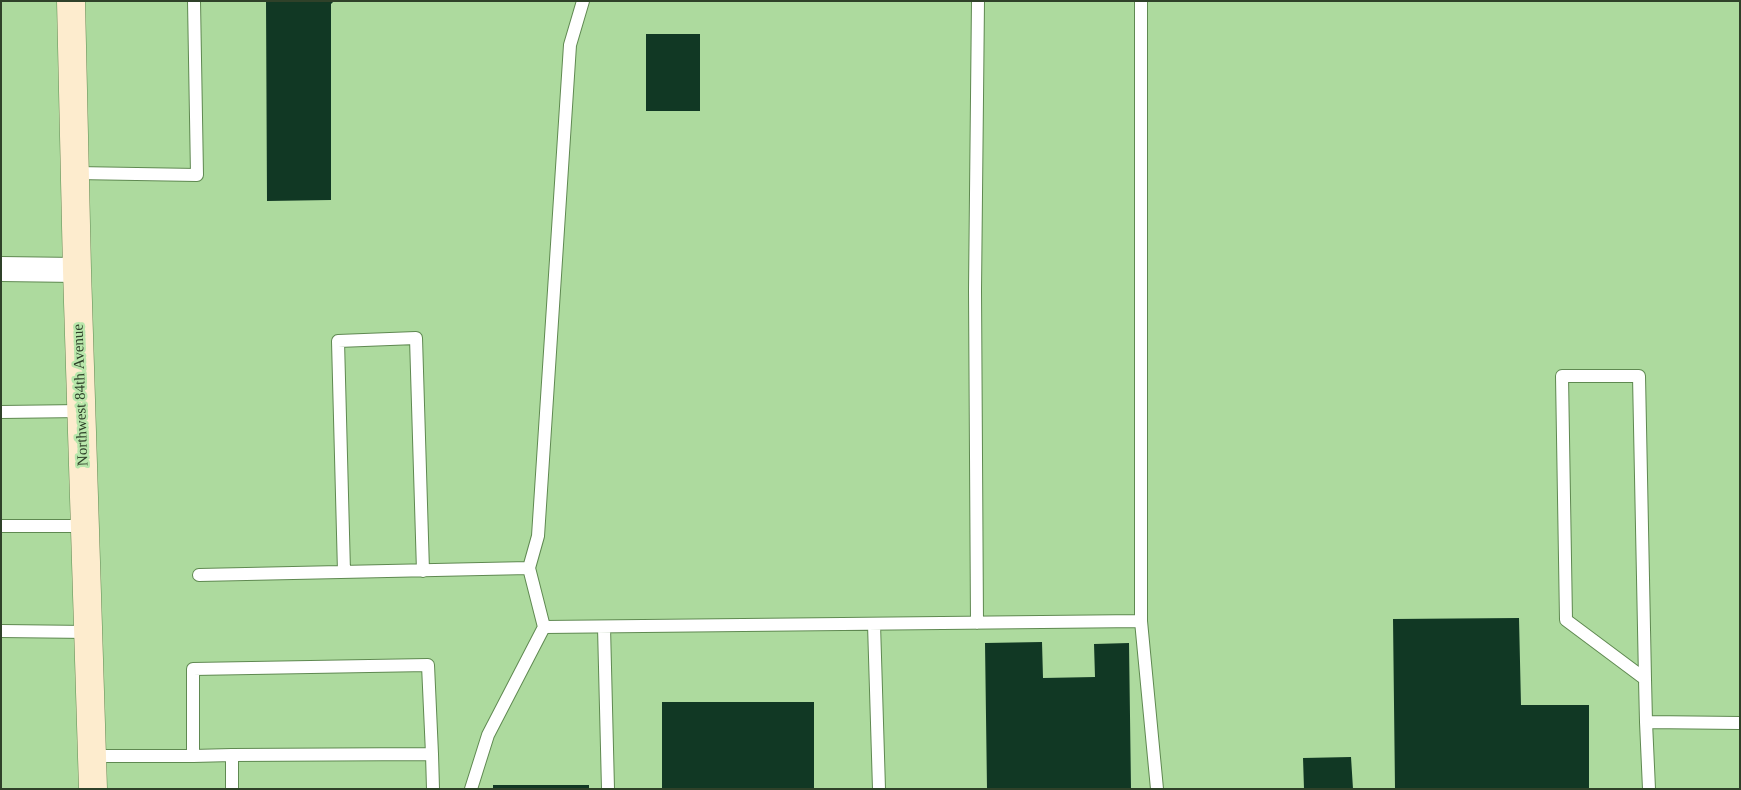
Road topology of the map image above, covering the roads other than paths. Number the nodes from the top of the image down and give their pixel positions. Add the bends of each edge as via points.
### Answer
1 (72, 1) edge
2 (194, 1) edge
3 (582, 1) edge
4 (978, 1) edge
5 (1141, 1) edge
6 (76, 173) junction
7 (1, 269) edge
8 (78, 270) junction
9 (82, 411) junction
10 (1, 412) edge
11 (2, 526) edge
12 (85, 526) junction
13 (529, 568) junction
14 (423, 571) junction
15 (344, 572) junction
16 (199, 575) dead end
17 (1141, 621) junction
18 (977, 623) junction
19 (874, 624) junction
20 (604, 627) junction
21 (544, 628) junction
22 (1, 631) edge
23 (89, 632) junction
24 (1646, 679) junction
25 (1646, 722) junction
26 (1740, 723) edge
27 (432, 754) junction
28 (232, 755) junction
29 (92, 756) junction
30 (193, 756) junction
31 (93, 789) edge
32 (232, 789) edge
33 (433, 789) edge
34 (471, 789) edge
35 (608, 789) edge
36 (878, 789) edge
37 (1157, 789) edge
38 (1649, 789) edge

1 - 6 street, Northwest 84th Avenue
2 - 6 lane via 196,175
3 - 13 lane via 570,45 538,536
4 - 18 lane via 975,280
5 - 17 lane
6 - 8 street, Northwest 84th Avenue
7 - 8 street
8 - 9 street, Northwest 84th Avenue
9 - 10 lane
9 - 12 street, Northwest 84th Avenue
11 - 12 lane
12 - 23 street, Northwest 84th Avenue
13 - 14 lane
13 - 21 lane
14 - 15 lane
14 - 15 lane via 416,338 338,341
15 - 16 lane
17 - 18 lane
17 - 37 lane
18 - 19 lane
19 - 20 lane
19 - 36 lane
20 - 21 lane
20 - 35 lane
21 - 34 lane via 488,735
22 - 23 lane
23 - 29 street, Northwest 84th Avenue
24 - 24 lane via 1639,376 1562,376 1566,620
24 - 25 lane
25 - 26 lane
25 - 38 lane
27 - 28 lane
27 - 30 lane via 428,665 193,669
27 - 33 lane
28 - 30 lane
28 - 32 lane
29 - 30 lane
29 - 31 street, Northwest 84th Avenue

